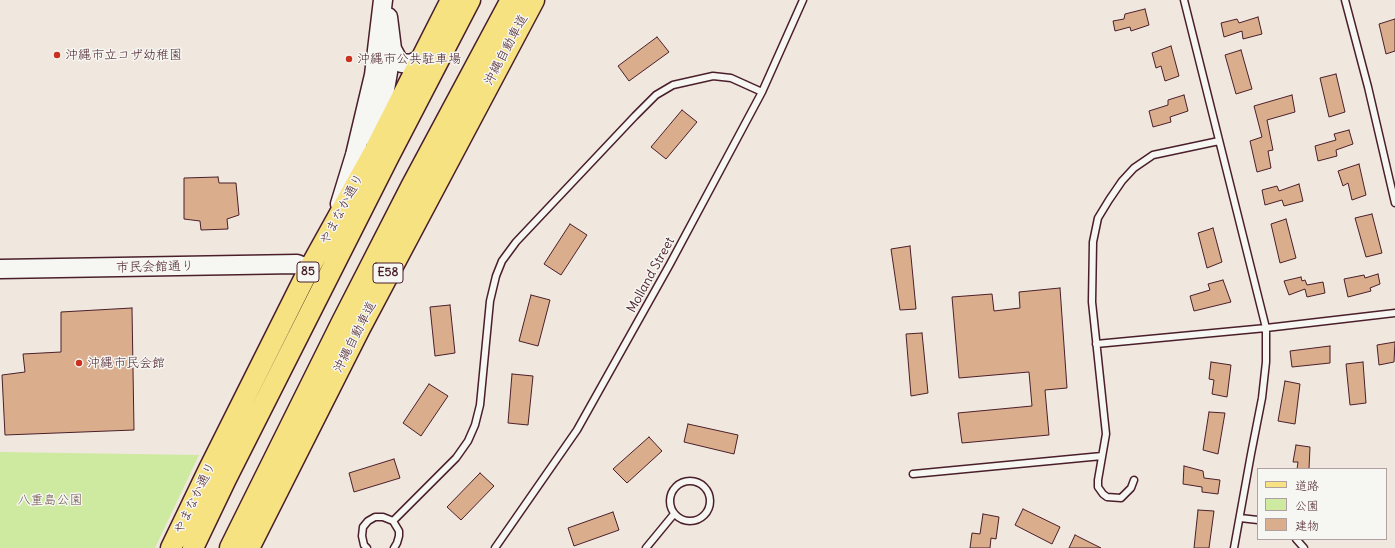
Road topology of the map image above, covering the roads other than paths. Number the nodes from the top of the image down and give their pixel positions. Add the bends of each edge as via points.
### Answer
1 (383, 0) edge
2 (387, 0) edge
3 (451, 0) edge
4 (470, 0) edge
5 (512, 0) edge
6 (533, 0) edge
7 (803, 0) edge
8 (1184, 0) edge
9 (1345, 0) edge
10 (392, 49) junction
11 (422, 58) junction
12 (762, 92) junction
13 (414, 107) junction
14 (1219, 141) junction
15 (367, 159) junction
16 (372, 192) junction
17 (1395, 203) edge
18 (0, 269) edge
19 (309, 269) junction
20 (1395, 313) edge
21 (1266, 328) junction
22 (1096, 344) junction
23 (1102, 456) junction
24 (913, 474) dead end
25 (1134, 480) dead end
26 (674, 514) junction
27 (1240, 518) junction
28 (1257, 520) edge
29 (393, 521) junction
30 (1297, 540) edge
31 (171, 548) edge
32 (193, 548) edge
33 (231, 548) edge
34 (248, 548) edge
35 (367, 548) edge
36 (394, 548) edge
37 (495, 548) edge
38 (646, 548) edge
39 (1234, 548) edge
40 (1304, 548) edge

1 - 15 street
2 - 10 street
3 - 11 main road, やまなか通り / 85
4 - 13 main road, やまなか通り / 85
5 - 33 highway, 沖縄自動車道 / E58 via 412,187
6 - 34 highway, 沖縄自動車道 / E58 via 359,328
7 - 12 lane, Molland Street
8 - 14 lane
9 - 17 lane
10 - 11 street via 402,63 411,64
10 - 15 street
11 - 15 main road, やまなか通り / 85
12 - 29 lane via 731,78 713,76 673,85 656,95 516,242 502,261 490,302 480,405 475,426 456,458
12 - 37 lane, Molland Street via 577,430
13 - 15 street via 399,125 384,156
13 - 16 main road, やまなか通り / 85
14 - 21 lane
14 - 22 lane via 1153,155 1134,168 1122,181 1098,218 1093,242 1092,302
15 - 16 street
15 - 19 main road, やまなか通り / 85
16 - 32 main road, やまなか通り / 85
18 - 19 street, 市民会館通り via 297,264
19 - 31 main road, やまなか通り / 85
20 - 21 lane
21 - 22 lane
21 - 27 lane via 1262,398
22 - 23 lane via 1106,434
23 - 24 lane
23 - 25 lane via 1098,488 1107,497 1121,498 1131,488
26 - 26 lane via 669,499 675,487 688,480 703,485 711,501 705,516 690,522
26 - 38 lane
27 - 28 lane
27 - 39 lane
29 - 35 lane via 383,517 375,517 368,521 363,527 362,536
29 - 36 lane via 399,530
30 - 40 lane

